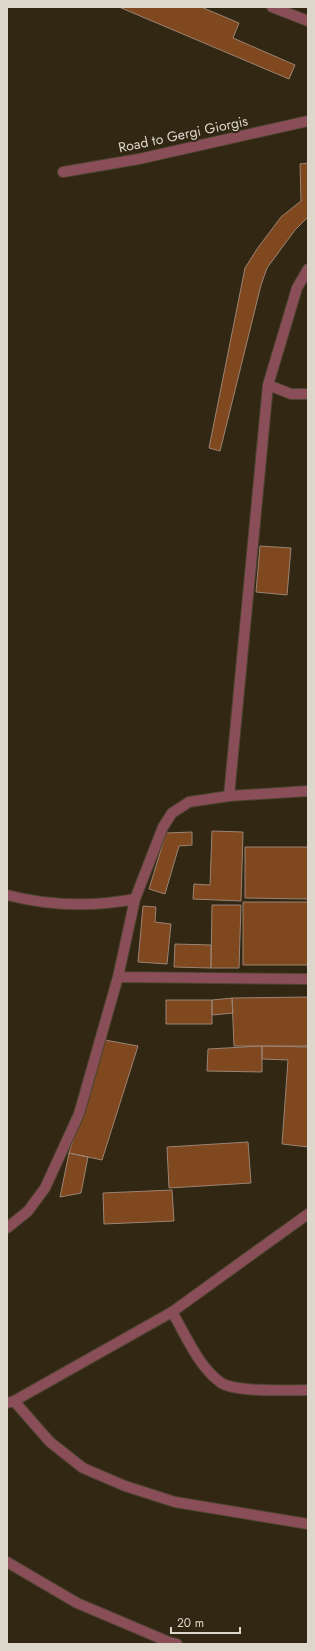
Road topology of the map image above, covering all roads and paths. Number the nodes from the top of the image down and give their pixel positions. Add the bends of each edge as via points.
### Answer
1 (272, 7) edge
2 (308, 22) edge
3 (308, 121) edge
4 (63, 172) dead end
5 (308, 270) edge
6 (268, 385) junction
7 (308, 394) edge
8 (308, 791) edge
9 (229, 796) junction
10 (7, 895) edge
11 (135, 899) junction
12 (118, 977) junction
13 (308, 979) edge
14 (308, 1214) edge
15 (7, 1228) edge
16 (172, 1312) junction
17 (308, 1390) edge
18 (10, 1402) edge
19 (308, 1524) edge
20 (7, 1562) edge
21 (172, 1643) edge

1 - 2 street
3 - 4 street, Road to Gergi Giorgis via 139,159
5 - 6 street via 297,288
6 - 7 street via 291,394
6 - 9 street
8 - 9 street
9 - 11 street via 189,802 172,813 163,827
10 - 11 street via 25,900 87,906
11 - 12 street
12 - 13 street
12 - 15 street via 79,1114 45,1188 28,1211
14 - 16 street
16 - 17 street via 202,1363 221,1383 242,1389
16 - 18 street
18 - 19 street via 50,1442 84,1468 125,1486 175,1502
20 - 21 street via 77,1603

